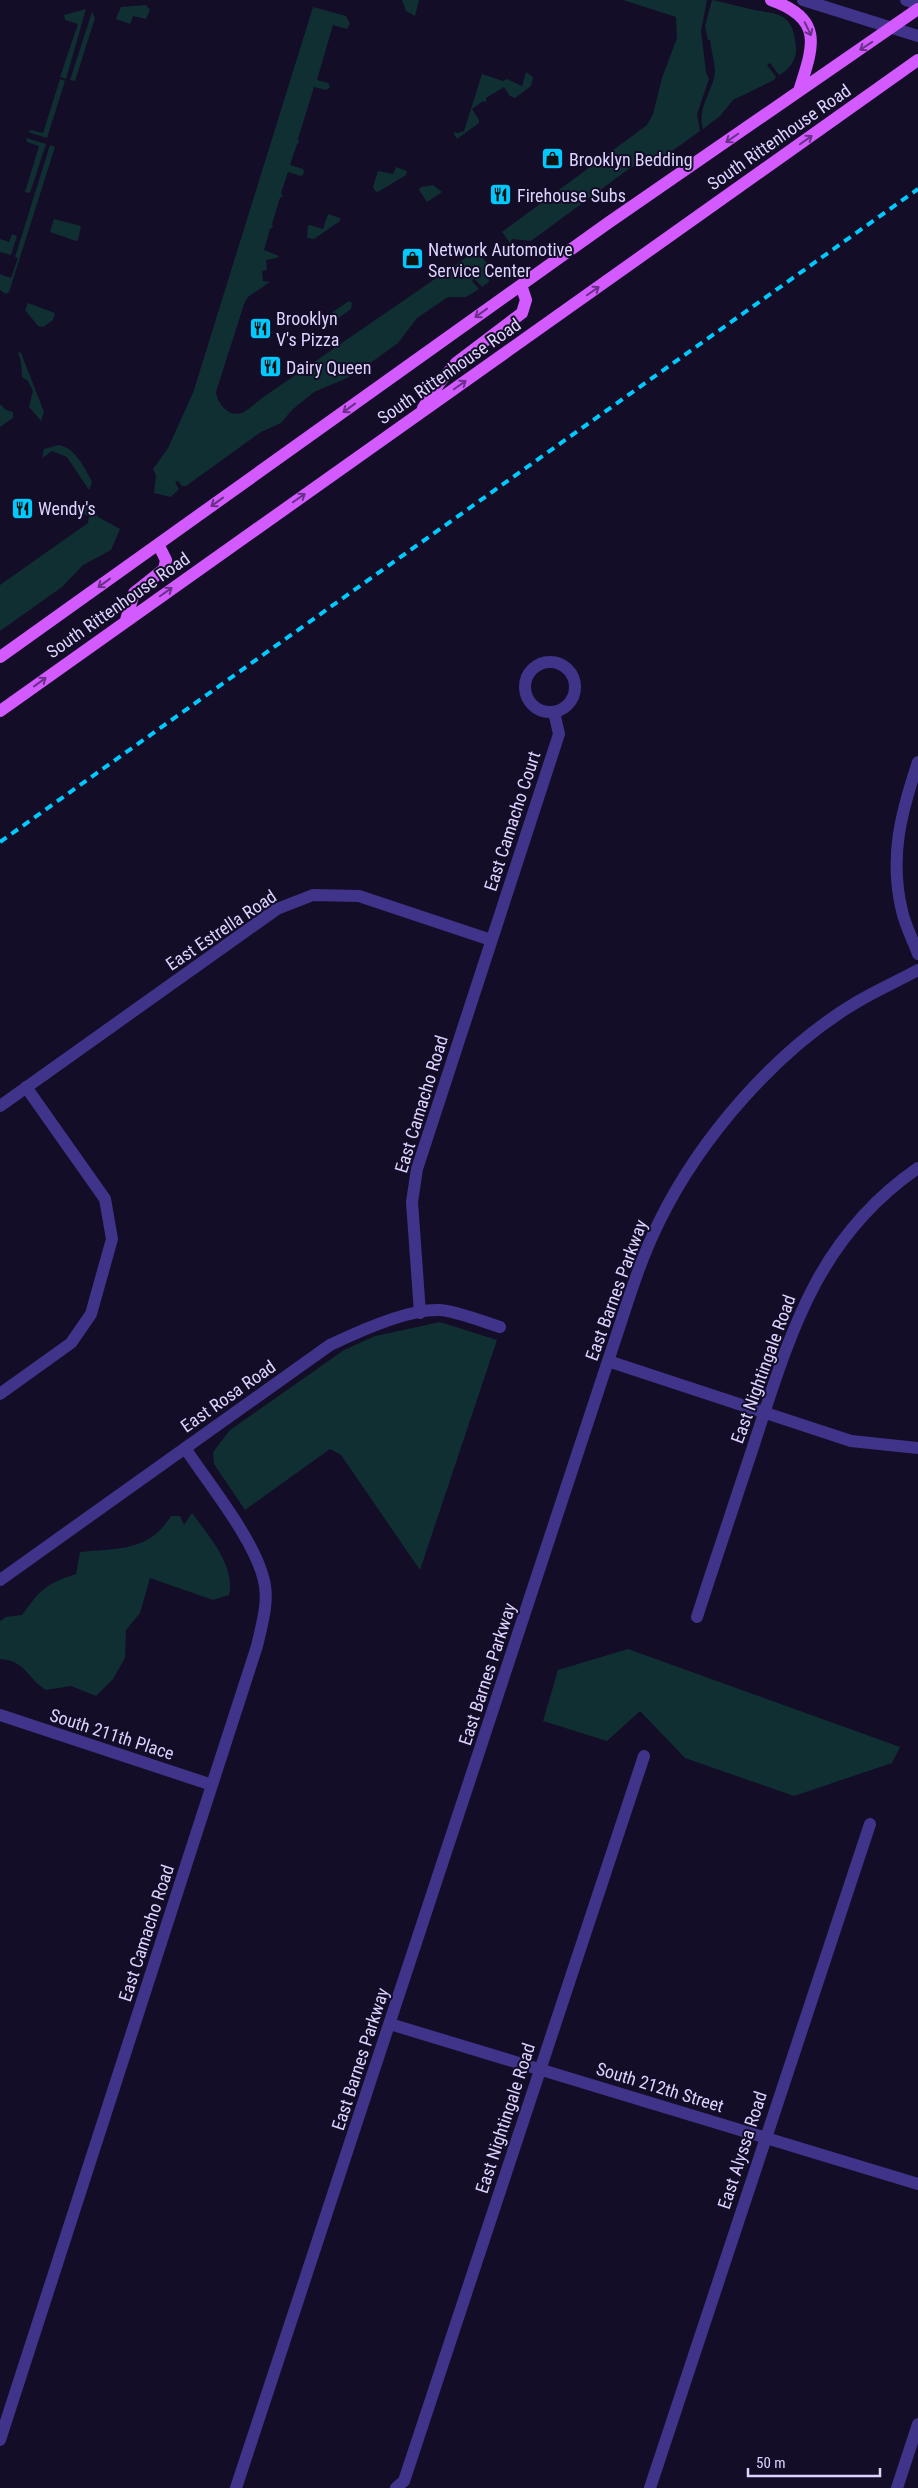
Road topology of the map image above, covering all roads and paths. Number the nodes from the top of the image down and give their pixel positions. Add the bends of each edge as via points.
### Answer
1 (771, 0) edge
2 (803, 0) edge
3 (906, 0) edge
4 (918, 4) edge
5 (918, 9) edge
6 (891, 29) junction
7 (918, 36) edge
8 (918, 60) edge
9 (799, 91) junction
10 (521, 285) junction
11 (419, 414) junction
12 (158, 544) junction
13 (126, 620) junction
14 (0, 657) edge
15 (0, 711) edge
16 (554, 712) junction
17 (918, 762) edge
18 (491, 940) junction
19 (918, 954) edge
20 (918, 970) edge
21 (26, 1087) junction
22 (0, 1106) edge
23 (918, 1168) edge
24 (420, 1313) junction
25 (500, 1327) dead end
26 (608, 1361) junction
27 (0, 1394) edge
28 (764, 1413) junction
29 (185, 1448) junction
30 (918, 1448) edge
31 (0, 1580) edge
32 (697, 1616) dead end
33 (0, 1715) edge
34 (644, 1756) dead end
35 (212, 1786) junction
36 (870, 1824) dead end
37 (390, 2024) junction
38 (540, 2069) junction
39 (765, 2137) junction
40 (918, 2184) edge
41 (918, 2424) edge
42 (0, 2440) edge
43 (236, 2488) edge
44 (396, 2488) edge
45 (650, 2488) edge
46 (897, 2488) edge

1 -> 9 main road via 792,7 812,37 810,59
2 - 6 street
3 - 4 street
5 - 6 main road, South Rittenhouse Road
6 - 7 street
6 -> 9 main road, South Rittenhouse Road
11 -> 8 main road, South Rittenhouse Road
9 -> 10 main road, South Rittenhouse Road
10 - 11 main road via 526,300 522,314 456,363
10 -> 12 main road, South Rittenhouse Road
13 -> 11 main road, South Rittenhouse Road
12 - 13 main road via 166,560 164,569 134,593
12 -> 14 main road, South Rittenhouse Road
15 -> 13 main road, South Rittenhouse Road
16 - 16 street via 568,705 573,698 575,682 568,668 561,663 545,661 531,669 525,691 527,699 538,710
16 - 18 street, East Camacho Court via 559,734
17 - 19 street via 902,810 895,866 902,912
18 - 21 street, East Estrella Road via 359,896 313,896 277,909
18 - 24 street, East Camacho Road via 417,1169 412,1202
20 - 26 street, East Barnes Parkway via 857,1002 814,1033 762,1079 729,1117 685,1174 658,1223
21 - 22 street, East Estrella Road
21 - 27 street via 105,1199 112,1239 91,1314 70,1343
23 - 28 street, East Nightingale Road via 862,1215 826,1262 798,1316
24 - 25 street, East Rosa Road via 440,1310
24 - 29 street, East Rosa Road via 363,1330 330,1345
26 - 28 street
26 - 37 street, East Barnes Parkway
28 - 30 street via 851,1441
28 - 32 street, East Nightingale Road
29 - 31 street, East Rosa Road
29 - 35 street, East Camacho Road via 252,1548 264,1578 265,1612 257,1646
33 - 35 street, South 211th Place
34 - 38 street, East Nightingale Road
35 - 42 street, East Camacho Road
36 - 39 street, East Alyssa Road
37 - 38 street, South 212th Street
37 - 43 street, East Barnes Parkway
38 - 39 street, South 212th Street
38 - 44 street, East Nightingale Road via 404,2482
39 - 40 street, South 212th Street
39 - 45 street, East Alyssa Road
41 - 46 street

